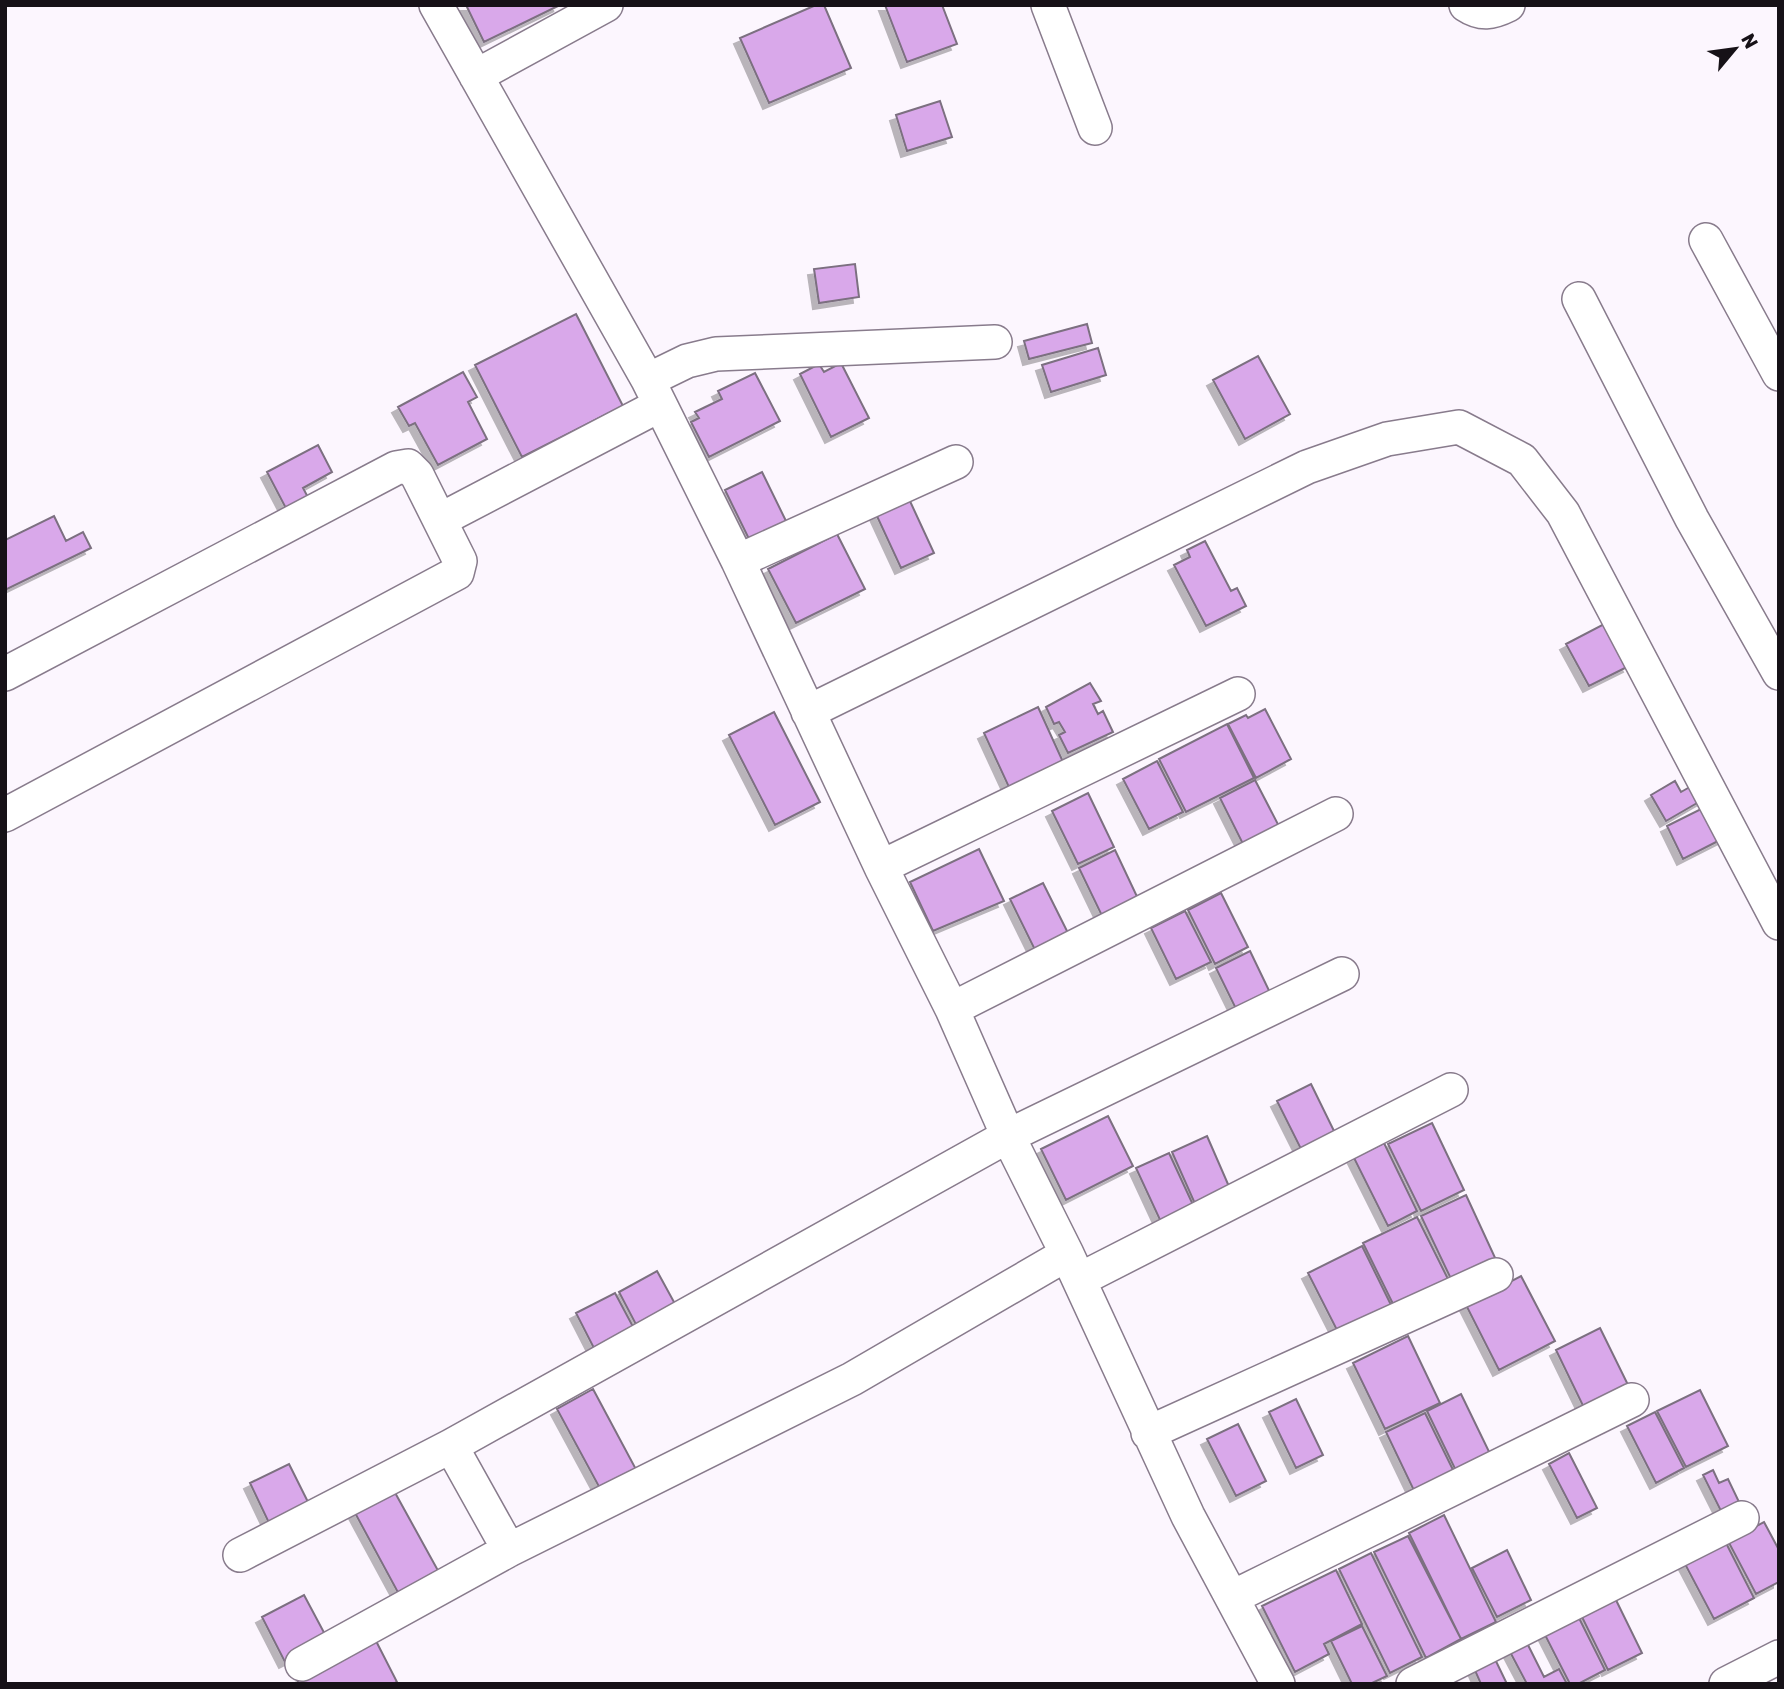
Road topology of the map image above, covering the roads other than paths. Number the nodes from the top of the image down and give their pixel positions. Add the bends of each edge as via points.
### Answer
1 (436, 5) edge
2 (606, 5) edge
3 (1048, 5) edge
4 (1466, 5) edge
5 (1508, 5) edge
6 (476, 76) junction
7 (1095, 128) dead end
8 (1706, 240) dead end
9 (1579, 299) dead end
10 (995, 342) dead end
11 (1779, 374) edge
12 (654, 393) junction
13 (956, 462) dead end
14 (440, 520) junction
15 (737, 561) junction
16 (1779, 673) edge
17 (5, 674) edge
18 (1238, 694) dead end
19 (808, 712) junction
20 (1336, 814) dead end
21 (5, 815) edge
22 (881, 867) junction
23 (1779, 923) edge
24 (1342, 974) dead end
25 (952, 1009) junction
26 (1451, 1090) dead end
27 (1008, 1136) junction
28 (1073, 1267) junction
29 (1496, 1275) dead end
30 (1632, 1400) dead end
31 (1148, 1433) junction
32 (451, 1446) junction
33 (1742, 1518) dead end
34 (509, 1550) junction
35 (240, 1555) dead end
36 (1233, 1597) junction
37 (1779, 1657) edge
38 (302, 1664) dead end
39 (1278, 1684) edge
40 (1413, 1684) edge
41 (1726, 1684) edge

1 - 6 street
2 - 6 street
3 - 7 street
4 - 5 street via 1492,13
6 - 12 street
8 - 11 street
9 - 16 street via 1692,519
10 - 12 street via 716,354 687,361
12 - 14 street
12 - 15 street
13 - 15 street
14 - 17 street via 417,475 408,466 396,467
14 - 21 street via 460,562 457,573
15 - 19 street
18 - 22 street
19 - 22 street
19 - 23 street via 1307,467 1387,439 1460,427 1522,460 1563,513
20 - 25 street
22 - 25 street
24 - 27 street
25 - 27 street
26 - 28 street
27 - 28 street
27 - 32 street
28 - 31 street
28 - 34 street
29 - 31 street
30 - 36 street
31 - 36 street
32 - 34 street
32 - 35 street
33 - 40 street
34 - 38 street
36 - 39 street
37 - 41 street

